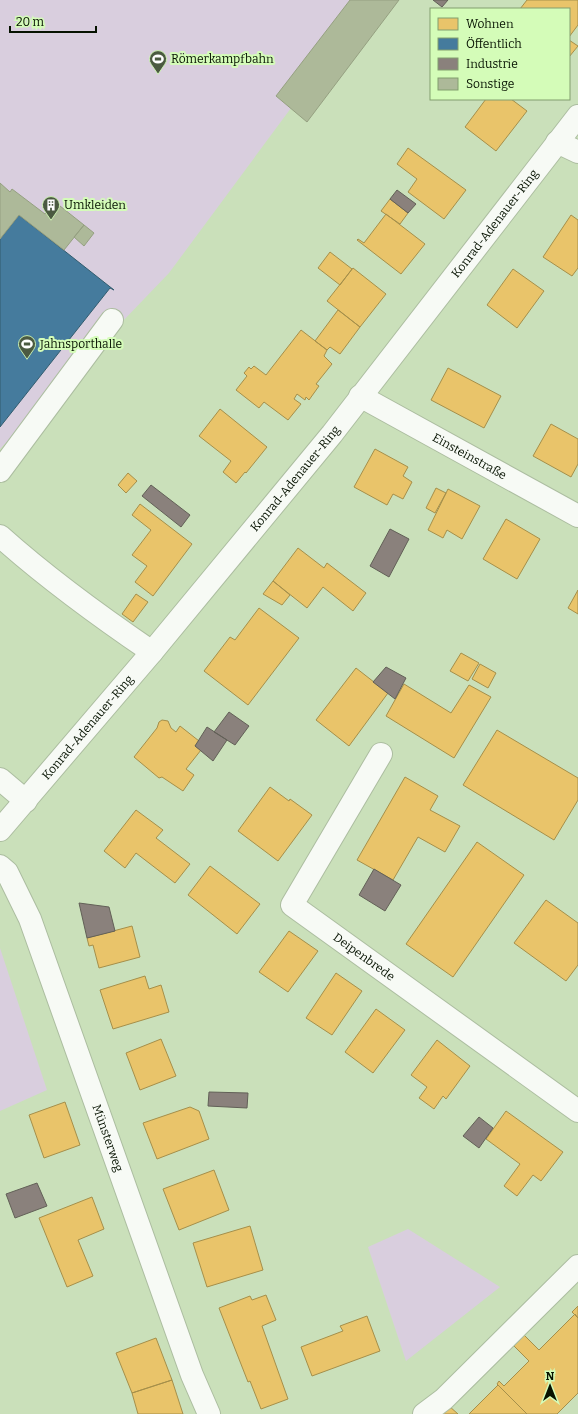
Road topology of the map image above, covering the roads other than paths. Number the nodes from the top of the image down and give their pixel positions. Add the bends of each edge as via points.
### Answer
1 (578, 116) edge
2 (558, 142) junction
3 (578, 152) edge
4 (112, 320) dead end
5 (360, 396) junction
6 (0, 471) edge
7 (578, 516) edge
8 (0, 536) edge
9 (152, 652) junction
10 (381, 754) dead end
11 (0, 779) edge
12 (26, 801) junction
13 (0, 830) edge
14 (0, 866) edge
15 (578, 1111) edge
16 (578, 1266) edge
17 (209, 1414) edge
18 (424, 1414) edge

1 - 2 street, Konrad-Adenauer-Ring
2 - 3 street
2 - 5 street, Konrad-Adenauer-Ring
4 - 6 street
5 - 7 street, Einsteinstraße
5 - 9 street, Konrad-Adenauer-Ring via 332,434
8 - 9 street via 28,562
9 - 12 street, Konrad-Adenauer-Ring
10 - 15 street, Deipenbrede via 292,905
11 - 12 street
12 - 13 street, Konrad-Adenauer-Ring
14 - 17 street, Münsterweg via 7,872 30,919 192,1375
16 - 18 street via 444,1399

